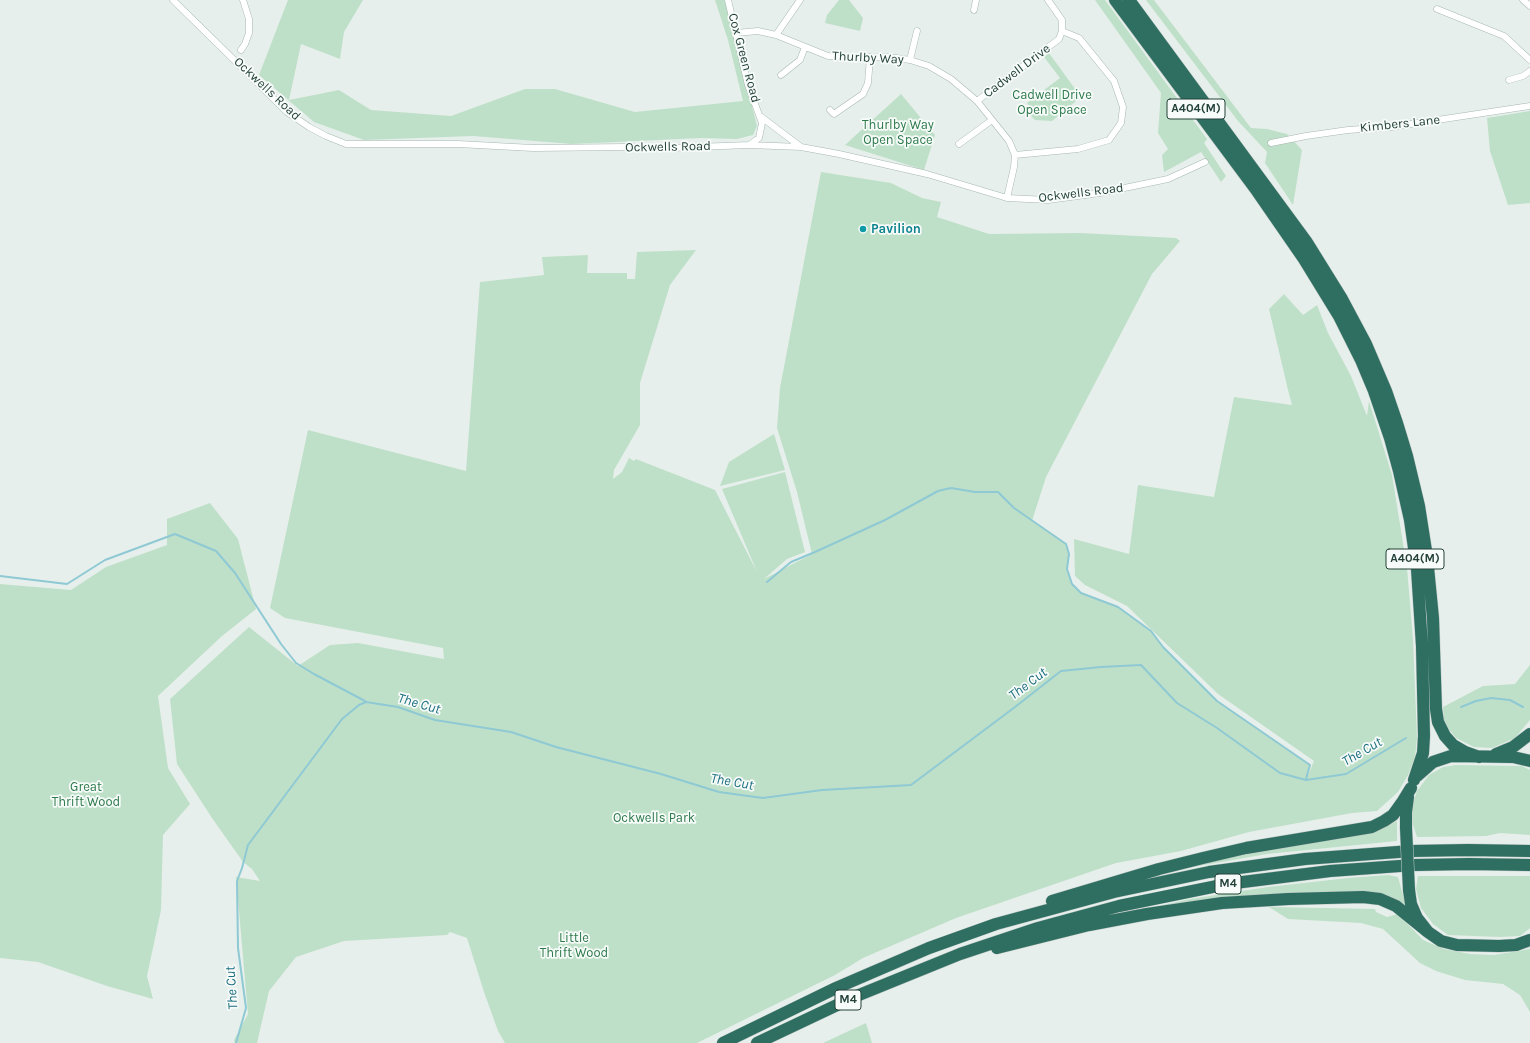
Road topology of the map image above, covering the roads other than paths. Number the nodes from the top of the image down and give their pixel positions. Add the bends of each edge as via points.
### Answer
1 (173, 0) edge
2 (243, 0) edge
3 (728, 0) edge
4 (800, 0) edge
5 (976, 0) edge
6 (1048, 0) edge
7 (1115, 0) edge
8 (1129, 0) edge
9 (1523, 0) edge
10 (1530, 6) edge
11 (1438, 9) dead end
12 (974, 10) dead end
13 (917, 31) dead end
14 (1062, 31) junction
15 (736, 33) junction
16 (776, 35) junction
17 (245, 44) junction
18 (805, 47) junction
19 (251, 49) dead end
20 (240, 50) dead end
21 (870, 57) junction
22 (910, 60) junction
23 (1530, 60) edge
24 (1530, 70) edge
25 (781, 75) dead end
26 (1509, 80) dead end
27 (977, 101) junction
28 (1530, 106) edge
29 (830, 110) dead end
30 (760, 116) junction
31 (992, 120) junction
32 (1271, 143) dead end
33 (959, 144) dead end
34 (749, 145) junction
35 (801, 147) junction
36 (1015, 155) junction
37 (1205, 162) dead end
38 (1007, 198) junction
39 (1530, 734) edge
40 (1483, 757) junction
41 (1530, 761) edge
42 (1412, 784) junction
43 (1530, 851) edge
44 (1530, 865) edge
45 (996, 924) junction
46 (1428, 932) junction
47 (1530, 940) edge
48 (935, 964) junction
49 (722, 1043) edge
50 (758, 1043) edge

1 - 34 street, Ockwells Road via 287,112 309,128 346,144 458,144 533,148
2 - 17 street via 249,19 249,33
3 - 15 street, Cox Green Road
4 - 16 street
5 - 12 street
6 - 14 street via 1062,20
7 - 42 highway, A404(M) via 1257,191 1304,259 1339,316 1374,391 1400,470 1417,569 1422,640 1424,736 1423,753
8 - 40 highway, A404(M) via 1302,236 1336,289 1366,344 1397,423 1419,506 1433,618 1438,722 1453,745 1465,752
9 - 10 street
11 - 23 street via 1504,36
13 - 22 street
14 - 27 street, Cadwell Drive via 1059,40
14 - 36 street via 1079,38 1114,81 1123,107 1121,123 1108,140 1102,142 1078,149
15 - 16 street, Thurlby Way via 758,31
15 - 30 street, Cox Green Road via 748,85
16 - 18 street, Thurlby Way
17 - 19 street
17 - 20 street
18 - 21 street, Thurlby Way via 828,56
18 - 25 street via 800,60
21 - 22 street, Thurlby Way
21 - 29 street via 868,83 863,94 834,114
22 - 27 street, Thurlby Way via 929,66 951,79
24 - 26 street via 1523,76
27 - 31 street, Thurlby Way
28 - 32 street, Kimbers Lane
30 - 34 street, Cox Green Road via 762,123 759,138
30 - 35 street, Cox Green Road
31 - 33 street
31 - 36 street, Thurlby Way via 1009,142
34 - 35 street, Ockwells Road
35 - 38 street, Ockwells Road via 927,174
36 - 38 street
37 - 38 street, Ockwells Road via 1168,179 1100,193 1048,200
39 - 40 highway via 1508,750
40 - 41 highway, M4 via 1513,757
40 - 42 highway, M4 via 1446,757 1427,766
42 - 45 highway, M4 via 1393,815 1372,826 1246,848 1170,866 1039,905
42 - 46 highway, M4, bridge via 1406,804 1408,890 1414,911
43 - 45 highway, M4 via 1385,852 1266,864 1209,872 1138,887
44 - 48 highway, M4 via 1386,867 1228,884 1092,913 1006,938
45 - 49 highway, M4 via 870,972
46 - 47 highway, M4 via 1441,941 1457,945 1508,946
46 - 48 highway, M4 via 1396,906 1380,899 1244,901 1172,909 1117,919
48 - 50 highway, M4 via 854,997

